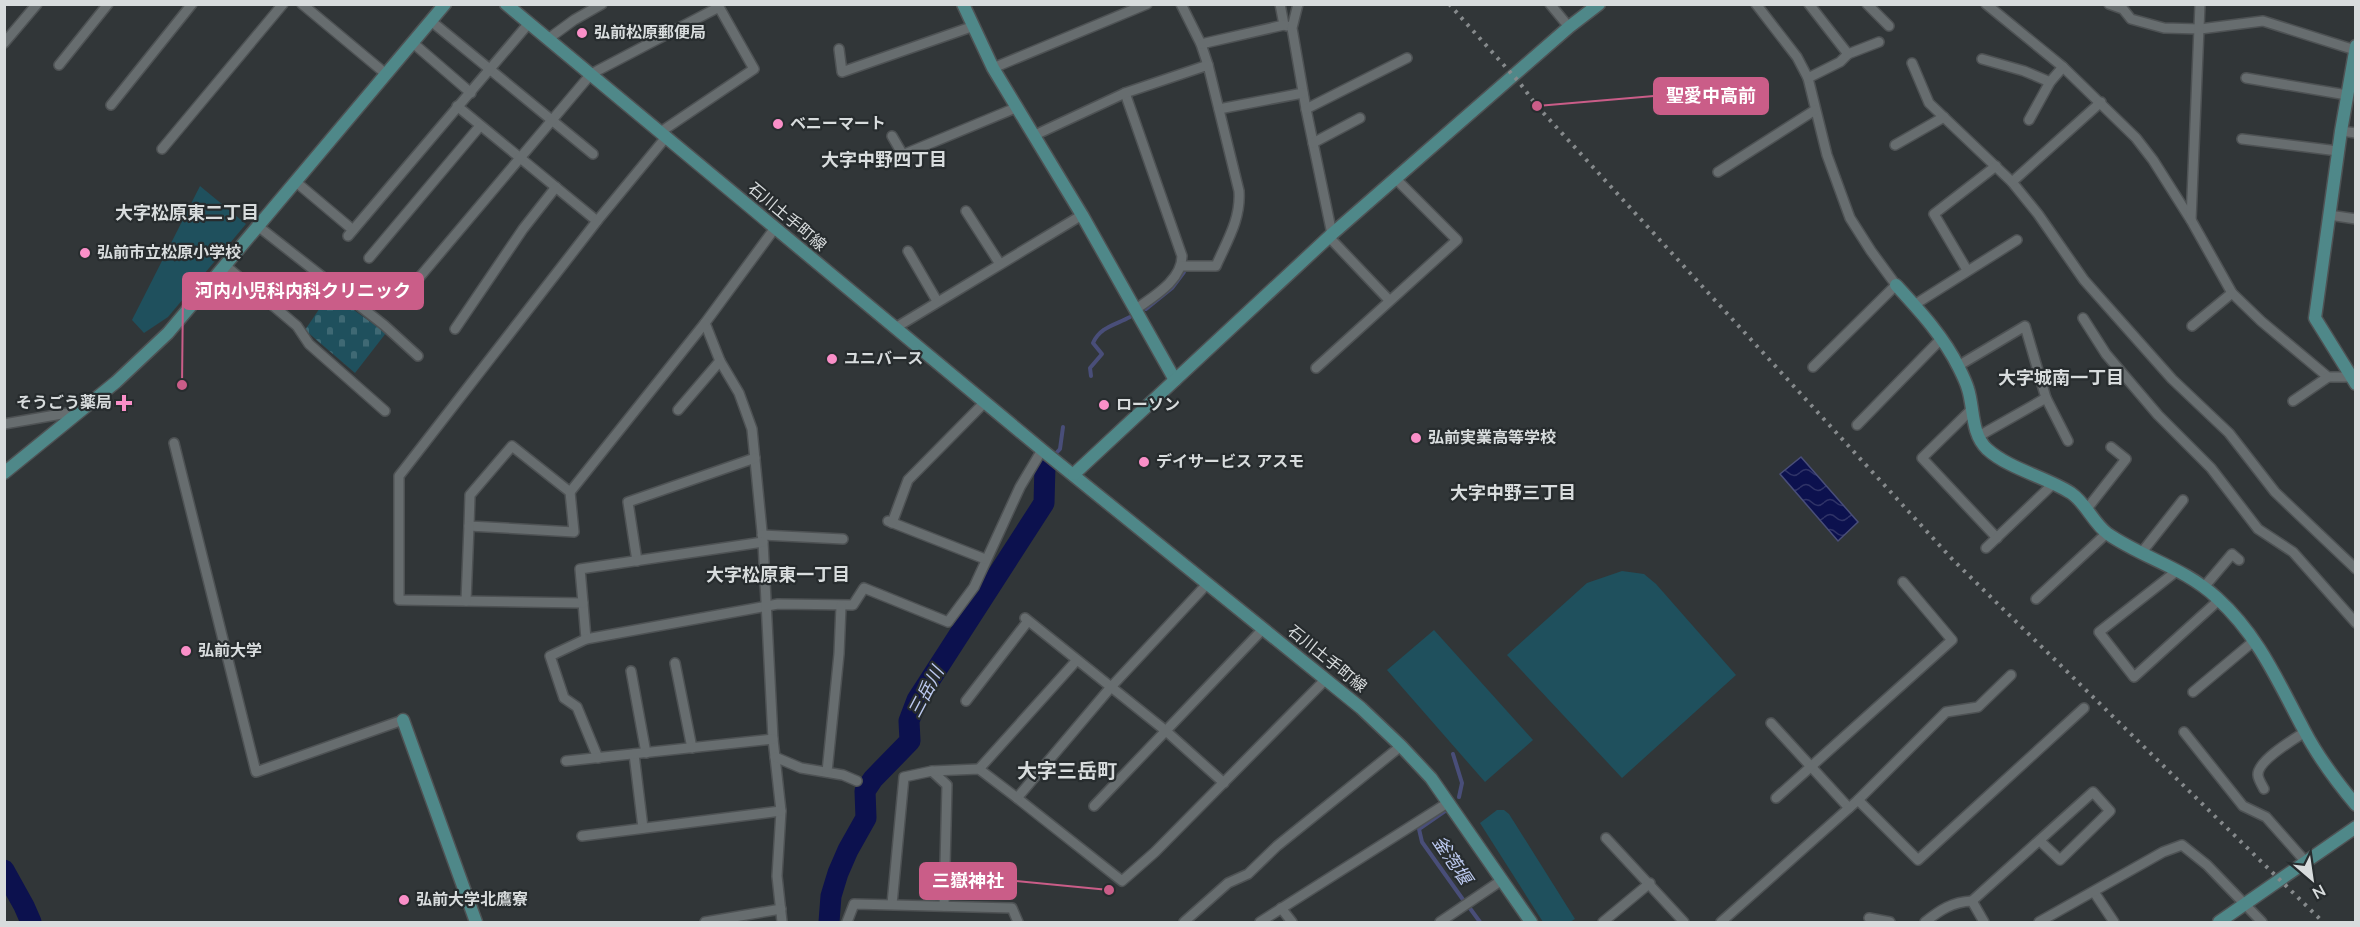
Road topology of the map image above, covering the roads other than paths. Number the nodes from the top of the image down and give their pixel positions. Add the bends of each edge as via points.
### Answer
1 (37, 4) edge
2 (108, 4) edge
3 (192, 4) edge
4 (283, 4) edge
5 (302, 4) edge
6 (445, 4) edge
7 (506, 4) edge
8 (602, 4) edge
9 (963, 4) edge
10 (1147, 4) edge
11 (1181, 4) edge
12 (1280, 4) edge
13 (1298, 4) edge
14 (1550, 4) edge
15 (1599, 4) edge
16 (1756, 4) edge
17 (1809, 4) edge
18 (1867, 4) edge
19 (1986, 4) edge
20 (2109, 4) edge
21 (2200, 4) edge
22 (2124, 7) edge
23 (431, 21) junction
24 (529, 23) junction
25 (974, 26) junction
26 (1288, 26) junction
27 (1889, 26) dead end
28 (1569, 27) junction
29 (2200, 29) junction
30 (548, 39) junction
31 (1879, 42) dead end
32 (4, 43) edge
33 (413, 43) junction
34 (1201, 44) junction
35 (2355, 48) edge
36 (839, 49) dead end
37 (1848, 54) junction
38 (1407, 58) dead end
39 (1982, 59) dead end
40 (1912, 63) dead end
41 (59, 65) dead end
42 (1208, 65) junction
43 (2063, 67) junction
44 (993, 68) junction
45 (492, 69) junction
46 (2354, 70) edge
47 (386, 74) junction
48 (591, 74) junction
49 (1808, 78) junction
50 (2246, 78) dead end
51 (2050, 82) junction
52 (471, 93) junction
53 (1125, 93) junction
54 (1303, 93) junction
55 (2347, 95) junction
56 (2101, 102) junction
57 (111, 105) dead end
58 (456, 106) junction
59 (1018, 107) junction
60 (1219, 109) junction
61 (1306, 109) junction
62 (1815, 110) junction
63 (1944, 117) junction
64 (1360, 118) dead end
65 (552, 120) junction
66 (2029, 120) dead end
67 (480, 126) junction
68 (2341, 131) junction
69 (2355, 133) edge
70 (664, 134) junction
71 (1035, 135) junction
72 (892, 136) dead end
73 (2242, 139) dead end
74 (1313, 143) junction
75 (1895, 145) dead end
76 (162, 149) dead end
77 (2338, 151) junction
78 (593, 154) dead end
79 (903, 155) junction
80 (520, 158) junction
81 (883, 163) dead end
82 (1996, 166) junction
83 (1718, 172) dead end
84 (1396, 179) junction
85 (296, 182) junction
86 (2012, 182) junction
87 (556, 187) junction
88 (966, 211) dead end
89 (1082, 214) junction
90 (2329, 215) junction
91 (2355, 219) edge
92 (2191, 220) junction
93 (597, 221) junction
94 (259, 227) junction
95 (775, 228) junction
96 (1331, 235) junction
97 (2017, 240) dead end
98 (908, 251) dead end
99 (369, 258) dead end
100 (1000, 264) junction
101 (225, 266) junction
102 (1182, 266) junction
103 (1967, 270) junction
104 (1896, 285) junction
105 (407, 292) dead end
106 (2232, 293) junction
107 (1389, 300) junction
108 (938, 302) junction
109 (1914, 305) junction
110 (1136, 309) junction
111 (2083, 318) dead end
112 (705, 323) junction
113 (2192, 326) dead end
114 (895, 328) junction
115 (455, 329) dead end
116 (1941, 339) junction
117 (418, 356) dead end
118 (720, 361) junction
119 (1958, 366) junction
120 (1316, 368) dead end
121 (1813, 368) dead end
122 (2328, 376) junction
123 (1175, 380) junction
124 (2352, 380) edge
125 (2046, 398) junction
126 (2293, 401) dead end
127 (985, 402) junction
128 (678, 410) dead end
129 (1971, 410) junction
130 (81, 411) junction
131 (386, 411) dead end
132 (4, 424) edge
133 (1857, 425) dead end
134 (1979, 436) junction
135 (2068, 441) dead end
136 (174, 443) dead end
137 (2111, 447) dead end
138 (1045, 452) junction
139 (755, 458) junction
140 (4, 473) edge
141 (1074, 474) junction
142 (2053, 484) junction
143 (570, 492) junction
144 (2183, 500) dead end
145 (2086, 510) junction
146 (469, 526) junction
147 (2107, 533) junction
148 (763, 538) junction
149 (843, 538) dead end
150 (1997, 538) junction
151 (1986, 548) dead end
152 (2142, 552) junction
153 (986, 559) junction
154 (2239, 560) dead end
155 (637, 561) junction
156 (2355, 569) edge
157 (2178, 570) junction
158 (1903, 582) dead end
159 (1208, 583) junction
160 (2204, 587) junction
161 (2036, 599) dead end
162 (2219, 600) junction
163 (466, 601) junction
164 (583, 603) junction
165 (841, 606) junction
166 (766, 608) junction
167 (2355, 623) edge
168 (1263, 629) junction
169 (586, 639) junction
170 (2255, 640) junction
171 (1077, 660) junction
172 (675, 663) dead end
173 (631, 671) dead end
174 (2011, 675) dead end
175 (1326, 679) junction
176 (1111, 687) junction
177 (2193, 692) dead end
178 (966, 701) dead end
179 (2084, 708) dead end
180 (403, 720) joint
181 (1772, 723) dead end
182 (1166, 731) junction
183 (2184, 732) dead end
184 (2304, 732) junction
185 (773, 739) junction
186 (1401, 746) junction
187 (692, 748) junction
188 (646, 753) junction
189 (634, 754) junction
190 (775, 757) junction
191 (598, 758) junction
192 (566, 761) dead end
193 (1811, 767) junction
194 (979, 769) junction
195 (932, 771) junction
196 (827, 772) junction
197 (857, 782) dead end
198 (1224, 783) junction
199 (2264, 789) dead end
200 (1017, 798) junction
201 (1776, 798) dead end
202 (1858, 800) junction
203 (1449, 802) junction
204 (2355, 805) edge
205 (1094, 806) dead end
206 (1849, 808) junction
207 (781, 811) junction
208 (2355, 827) edge
209 (643, 828) junction
210 (582, 836) dead end
211 (1606, 838) dead end
212 (2040, 841) junction
213 (2305, 861) junction
214 (1502, 880) junction
215 (1650, 883) junction
216 (2094, 892) junction
217 (1972, 901) junction
218 (892, 904) junction
219 (2246, 904) junction
220 (944, 906) junction
221 (1281, 908) junction
222 (781, 909) junction
223 (1869, 918) dead end
224 (1727, 920) edge
225 (476, 922) edge
226 (705, 922) edge
227 (783, 922) edge
228 (847, 922) edge
229 (1018, 922) edge
230 (1184, 922) edge
231 (1260, 922) edge
232 (1292, 922) edge
233 (1440, 922) edge
234 (1531, 922) edge
235 (1603, 922) edge
236 (1684, 922) edge
237 (1890, 922) edge
238 (1925, 922) edge
239 (1984, 922) edge
240 (2039, 922) edge
241 (2114, 922) edge
242 (2219, 922) edge
243 (2262, 922) edge

1 - 32 street
2 - 41 street
3 - 57 street
4 - 76 street
5 - 47 street
6 - 23 street
7 - 24 street, 石川土手町線
8 - 30 street
9 - 25 street
10 - 44 street
11 - 34 street
12 - 26 street
13 - 26 street
14 - 28 street
15 - 28 street
16 - 49 street via 1797,57
17 - 37 street
18 - 27 street
19 - 43 street
20 - 22 street
21 - 29 street
22 - 29 street via 2131,19 2164,28
23 - 33 street
23 - 45 street
24 - 30 street, 石川土手町線
24 - 45 street
25 - 36 street via 842,72
25 - 44 street
26 - 34 street
26 - 54 street
28 - 84 street
29 - 35 street via 2263,21
29 - 92 street
30 - 48 street, 石川土手町線
31 - 37 street
33 - 47 street
33 - 52 street
34 - 42 street
35 - 46 street
37 - 49 street
38 - 61 street
39 - 51 street
40 - 63 street via 1929,103
42 - 53 street
42 - 60 street
43 - 51 street
43 - 56 street
44 - 59 street
45 - 52 street
45 - 65 street
46 - 55 street
47 - 85 street
48 - 65 street
48 - 70 street, 石川土手町線
48 - 70 street via 718,7 754,69
49 - 62 street
50 - 55 street
51 - 66 street
52 - 58 street
53 - 71 street
53 - 102 street via 1182,256
54 - 60 street
54 - 61 street
55 - 68 street
56 - 86 street
56 - 92 street via 2136,138
58 - 67 street
58 - 85 street via 350,233
59 - 71 street
59 - 79 street
60 - 102 street via 1240,207 1216,266
61 - 74 street
62 - 83 street
62 - 104 street via 1850,218
63 - 75 street
63 - 82 street
64 - 74 street
65 - 78 street
65 - 80 street
67 - 80 street
67 - 99 street
68 - 69 street
68 - 77 street
70 - 93 street
70 - 95 street, 石川土手町線
71 - 89 street
72 - 79 street
73 - 77 street
74 - 96 street
77 - 90 street
79 - 81 street
80 - 87 street
80 - 105 street
82 - 86 street
82 - 103 street via 1934,214
84 - 96 street
84 - 107 street via 1457,240
85 - 94 street
86 - 156 street via 2111,311 2172,379 2229,433 2276,492
87 - 93 street
87 - 115 street
88 - 100 street
89 - 100 street
89 - 110 street
90 - 91 street
90 - 124 street via 2316,318
92 - 106 street
93 - 163 street via 399,476 399,600
94 - 101 street
94 - 117 street
95 - 112 street
95 - 114 street, 石川土手町線
96 - 107 street
96 - 123 street
97 - 103 street
98 - 108 street
100 - 108 street
101 - 130 street via 144,357
101 - 131 street via 297,326 309,344
102 - 110 street via 1163,290
103 - 109 street
104 - 109 street
104 - 121 street
106 - 113 street
106 - 122 street
107 - 120 street
108 - 114 street
109 - 116 street
110 - 123 street
111 - 167 street via 2106,354 2211,468 2258,529 2293,552
112 - 118 street
112 - 143 street
114 - 127 street, 石川土手町線
116 - 119 street
116 - 133 street
118 - 128 street
118 - 139 street via 739,393 752,429
119 - 125 street via 2025,326
119 - 129 street via 1968,389
122 - 124 street
122 - 126 street
123 - 141 street
125 - 134 street
125 - 135 street
127 - 138 street, 石川土手町線
127 - 153 street via 908,480 890,522
129 - 134 street
129 - 150 street via 1922,458
130 - 132 street
130 - 140 street
134 - 142 street via 1986,448 2001,458
136 - 180 street via 256,772
137 - 145 street via 2126,459
138 - 141 street, 石川土手町線
138 - 153 street via 1020,487
139 - 148 street
139 - 155 street via 628,502
141 - 159 street, 石川土手町線
142 - 145 street via 2073,494
142 - 150 street
143 - 146 street via 574,532
143 - 146 street via 512,446 470,495
144 - 152 street
145 - 147 street
146 - 163 street
147 - 152 street
147 - 161 street
148 - 149 street
148 - 155 street
148 - 166 street
150 - 151 street
152 - 157 street
153 - 165 street via 974,587 948,622 864,588 853,605
154 - 160 street via 2232,554
155 - 164 street via 580,569
157 - 160 street
157 - 162 street via 2099,632 2134,677
158 - 193 street via 1952,640
159 - 168 street, 石川土手町線
159 - 176 street
160 - 162 street
162 - 170 street
163 - 164 street
164 - 169 street
165 - 166 street via 778,604
165 - 196 street
166 - 169 street
166 - 185 street
168 - 175 street, 石川土手町線
168 - 182 street
169 - 191 street via 550,656 564,698 577,707
170 - 177 street
170 - 184 street
171 - 176 street
171 - 178 street via 1026,620
171 - 194 street
172 - 187 street
173 - 188 street
174 - 202 street via 1978,707 1946,712
175 - 186 street, 石川土手町線
175 - 198 street
176 - 182 street
176 - 200 street
179 - 202 street via 1918,860
180 - 225 street
181 - 193 street
182 - 198 street
182 - 205 street
183 - 213 street via 2243,806 2266,817
184 - 199 street via 2260,768 2258,775
184 - 204 street
185 - 187 street
185 - 190 street
186 - 203 street, 石川土手町線
186 - 230 street via 1248,874 1228,883
187 - 188 street
188 - 189 street
189 - 191 street
189 - 209 street
190 - 196 street via 801,768
190 - 207 street
191 - 192 street
193 - 201 street
193 - 206 street
194 - 195 street
194 - 200 street
195 - 218 street via 904,777
195 - 220 street via 947,785
196 - 197 street
198 - 200 street via 1122,881
202 - 206 street
203 - 214 street, 石川土手町線
203 - 221 street
206 - 224 street
207 - 209 street
207 - 222 street via 777,876
208 - 213 street
209 - 210 street
211 - 215 street
212 - 212 street via 2093,792 2110,811 2060,860
212 - 217 street
213 - 219 street
214 - 233 street
214 - 234 street, 石川土手町線
215 - 235 street
215 - 236 street
216 - 219 street via 2182,845
216 - 240 street
216 - 241 street
217 - 238 street via 1944,908
217 - 239 street
218 - 220 street
218 - 228 street via 854,904
219 - 242 street
219 - 243 street
220 - 229 street via 1012,908
221 - 231 street
221 - 232 street
222 - 226 street
222 - 227 street
223 - 237 street

